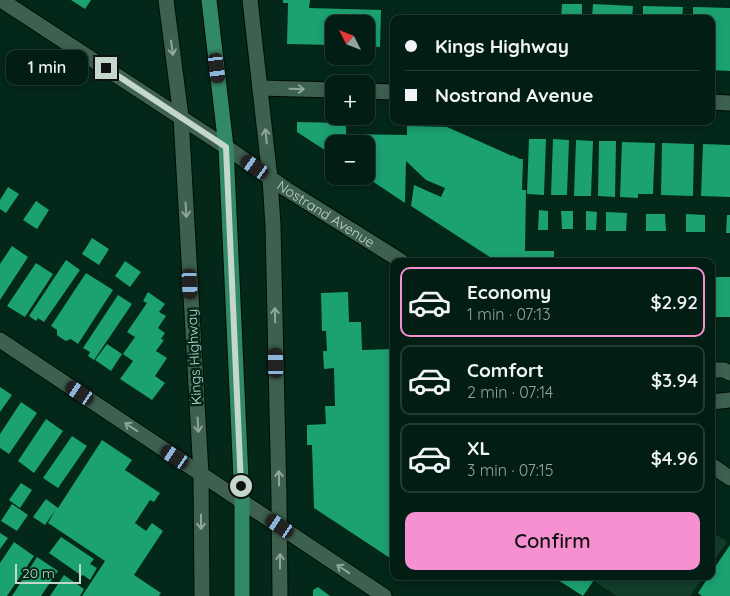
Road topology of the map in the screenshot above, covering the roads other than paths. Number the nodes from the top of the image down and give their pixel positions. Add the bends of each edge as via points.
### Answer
1 (1, 0) edge
2 (166, 0) edge
3 (210, 0) edge
4 (250, 0) edge
5 (260, 88) junction
6 (325, 90) edge
7 (375, 91) edge
8 (390, 92) edge
9 (715, 102) edge
10 (730, 103) edge
11 (181, 117) junction
12 (226, 147) junction
13 (270, 178) junction
14 (396, 258) edge
15 (0, 340) edge
16 (715, 370) edge
17 (730, 373) edge
18 (730, 400) edge
19 (715, 402) edge
20 (715, 468) edge
21 (201, 474) junction
22 (730, 478) edge
23 (242, 501) junction
24 (280, 526) junction
25 (202, 596) edge
26 (242, 596) edge
27 (280, 596) edge
28 (384, 596) edge

1 - 11 street, Nostrand Avenue
2 -> 11 street, Kings Highway
3 - 12 main road
4 - 5 street
5 -> 6 street
13 -> 5 street
7 - 8 street
9 - 10 street
11 - 12 street, Nostrand Avenue
11 -> 21 street, Kings Highway
12 - 13 street, Nostrand Avenue
12 - 23 main road
13 - 14 street, Nostrand Avenue
24 -> 13 street
21 -> 15 street
16 - 17 street
18 - 19 street
20 - 22 street
21 - 23 street
21 -> 25 street, Kings Highway
23 - 24 street
23 - 26 main road
27 -> 24 street
28 -> 24 street

